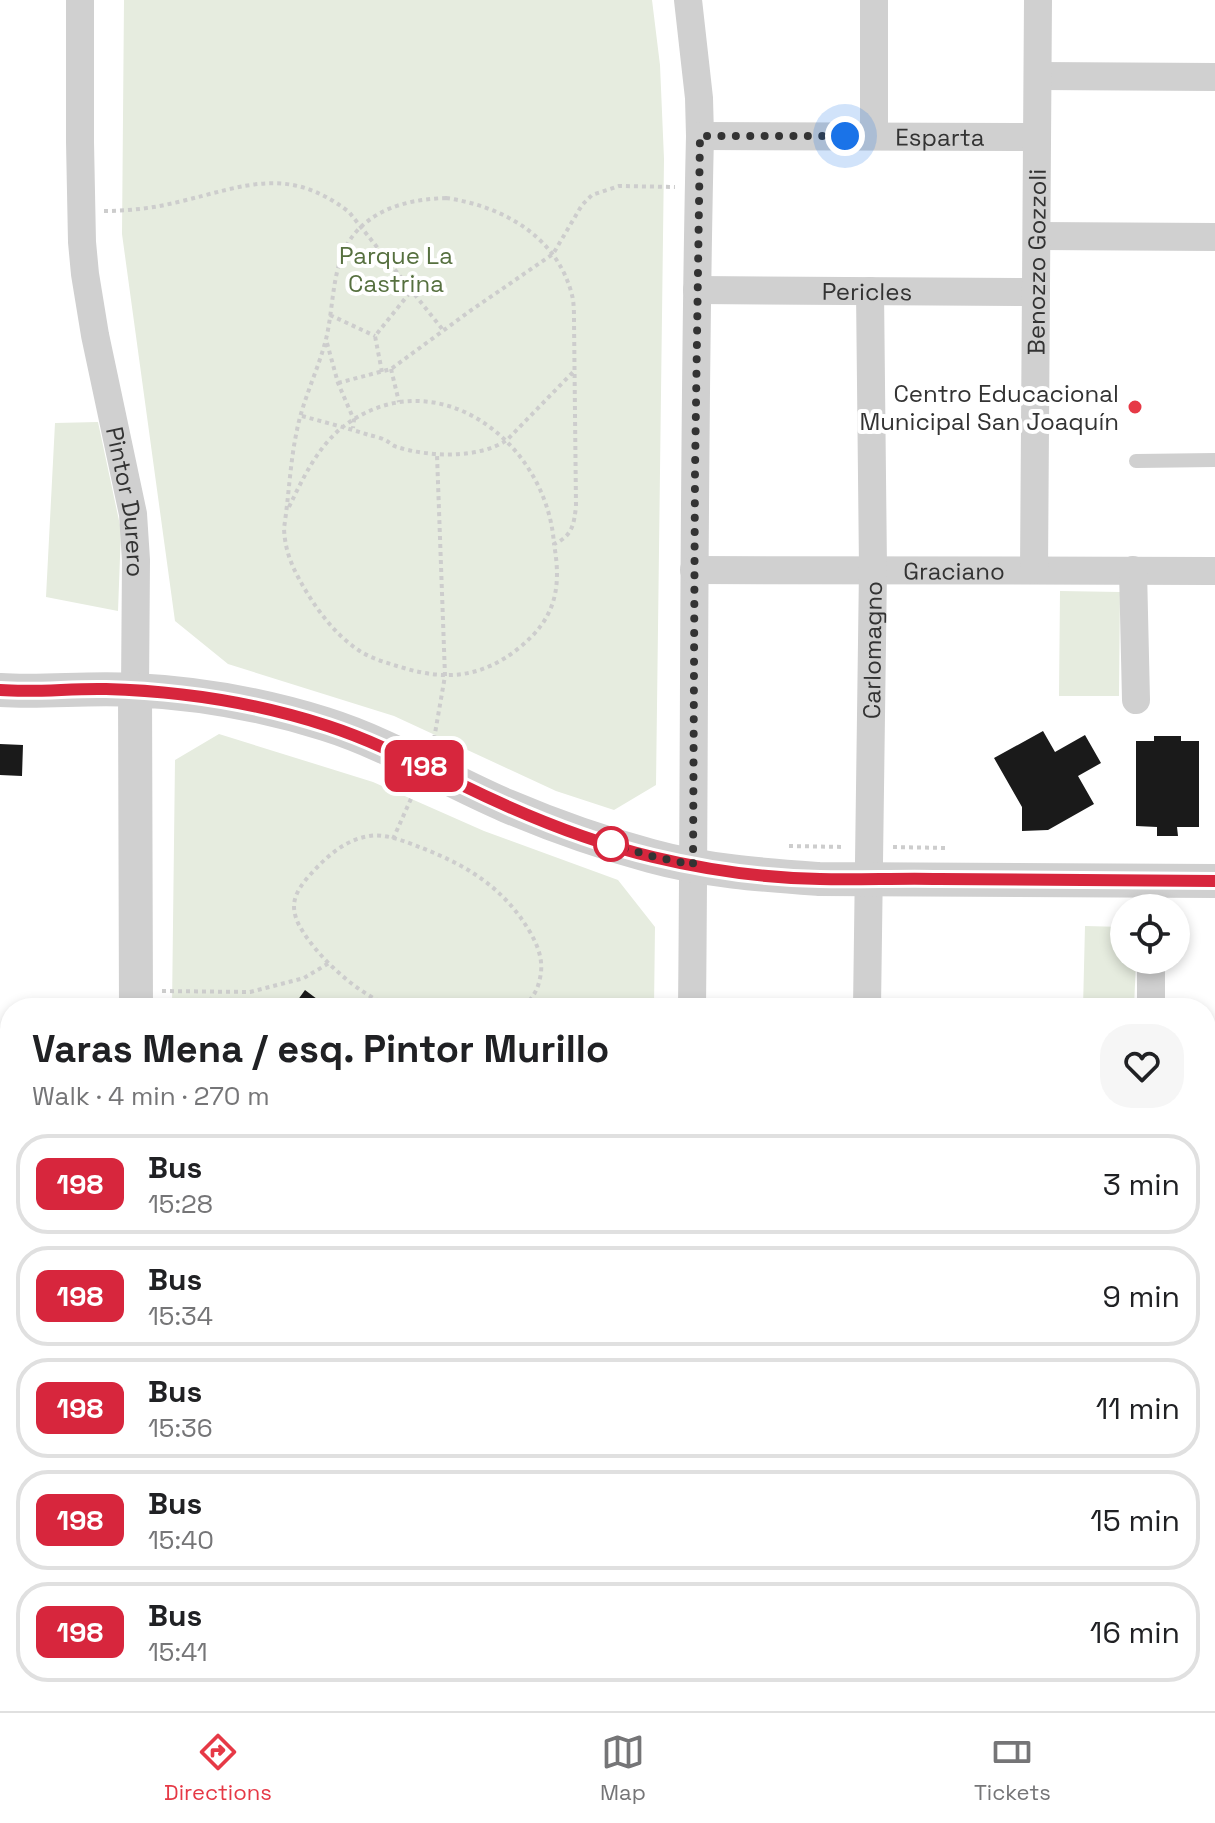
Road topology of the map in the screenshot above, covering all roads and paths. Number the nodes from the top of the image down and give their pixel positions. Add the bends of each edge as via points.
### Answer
1 (80, 0) edge
2 (688, 0) edge
3 (874, 0) edge
4 (1038, 0) edge
5 (1038, 76) junction
6 (1215, 77) edge
7 (700, 136) junction
8 (874, 136) junction
9 (1037, 137) junction
10 (663, 186) dead end
11 (122, 210) dead end
12 (362, 226) junction
13 (1037, 236) junction
14 (1215, 237) edge
15 (553, 254) junction
16 (412, 290) junction
17 (697, 290) junction
18 (870, 291) junction
19 (1036, 292) junction
20 (330, 315) junction
21 (443, 330) junction
22 (375, 336) junction
23 (326, 341) junction
24 (391, 369) junction
25 (576, 369) junction
26 (382, 372) junction
27 (338, 383) junction
28 (399, 402) junction
29 (301, 416) junction
30 (354, 420) junction
31 (342, 427) junction
32 (353, 428) dead end
33 (507, 440) junction
34 (437, 455) junction
35 (1215, 460) edge
36 (1136, 461) dead end
37 (287, 509) junction
38 (554, 544) junction
39 (873, 569) junction
40 (694, 570) junction
41 (1034, 570) junction
42 (1133, 570) junction
43 (1215, 571) edge
44 (445, 676) junction
45 (0, 690) edge
46 (135, 690) junction
47 (1136, 700) dead end
48 (435, 735) dead end
49 (411, 799) dead end
50 (393, 839) junction
51 (693, 865) junction
52 (868, 878) junction
53 (1215, 881) edge
54 (1152, 894) edge
55 (329, 963) junction
56 (1151, 974) edge
57 (173, 991) dead end
58 (136, 998) edge
59 (373, 998) edge
60 (532, 998) edge
61 (692, 998) edge
62 (867, 998) edge
63 (1151, 998) edge

1 - 46 street, Pintor Durero via 83,253 133,514
2 - 7 street
3 - 8 street
4 - 5 street, Benozzo Gozzoli
5 - 6 street
5 - 9 street, Benozzo Gozzoli
7 - 8 street, Esparta
7 - 17 street
8 - 9 street, Esparta
9 - 13 street, Benozzo Gozzoli
10 - 15 path via 619,186 592,195
11 - 12 path via 279,182 334,201
12 - 15 path via 397,205 463,201 511,218
12 - 16 path
12 - 20 path via 342,256
13 - 14 street
13 - 19 street, Benozzo Gozzoli
15 - 21 path
15 - 25 path via 573,296
16 - 21 path
16 - 22 path
17 - 18 street, Pericles
17 - 40 street
18 - 19 street, Pericles
18 - 39 street, Carlomagno
19 - 41 street, Benozzo Gozzoli
20 - 22 path
20 - 23 path
21 - 24 path
22 - 26 path
23 - 27 path
23 - 29 path
24 - 26 path
24 - 28 path
25 - 33 path
25 - 38 path via 575,522 570,534
26 - 27 path
27 - 30 path
28 - 30 path
28 - 33 path via 452,408
29 - 31 path
29 - 37 path
30 - 31 path
30 - 32 path
31 - 34 path via 391,446
31 - 37 path via 318,454
33 - 34 path via 486,450
33 - 38 path via 534,476
34 - 44 path
35 - 36 lane
37 - 44 path via 287,555 327,622 364,653 388,664
38 - 44 path via 555,595 542,626 493,664
39 - 40 street, Graciano
39 - 41 street, Graciano
39 - 52 street, Carlomagno
40 - 51 street
41 - 42 street, Graciano
42 - 43 street, Graciano
42 - 47 street
44 - 48 path
45 - 46 street
46 - 51 street via 230,702 325,725 547,823
46 - 58 street, Pintor Durero
49 - 50 path
50 - 55 path via 369,836 339,848 295,895 295,915
50 - 60 path via 461,866 510,903 541,957 539,984
51 - 52 street via 819,879
51 - 61 street
52 - 54 street
52 - 62 street, Carlomagno
53 - 54 street
55 - 57 path via 304,978 250,992
55 - 59 path
56 - 63 street

